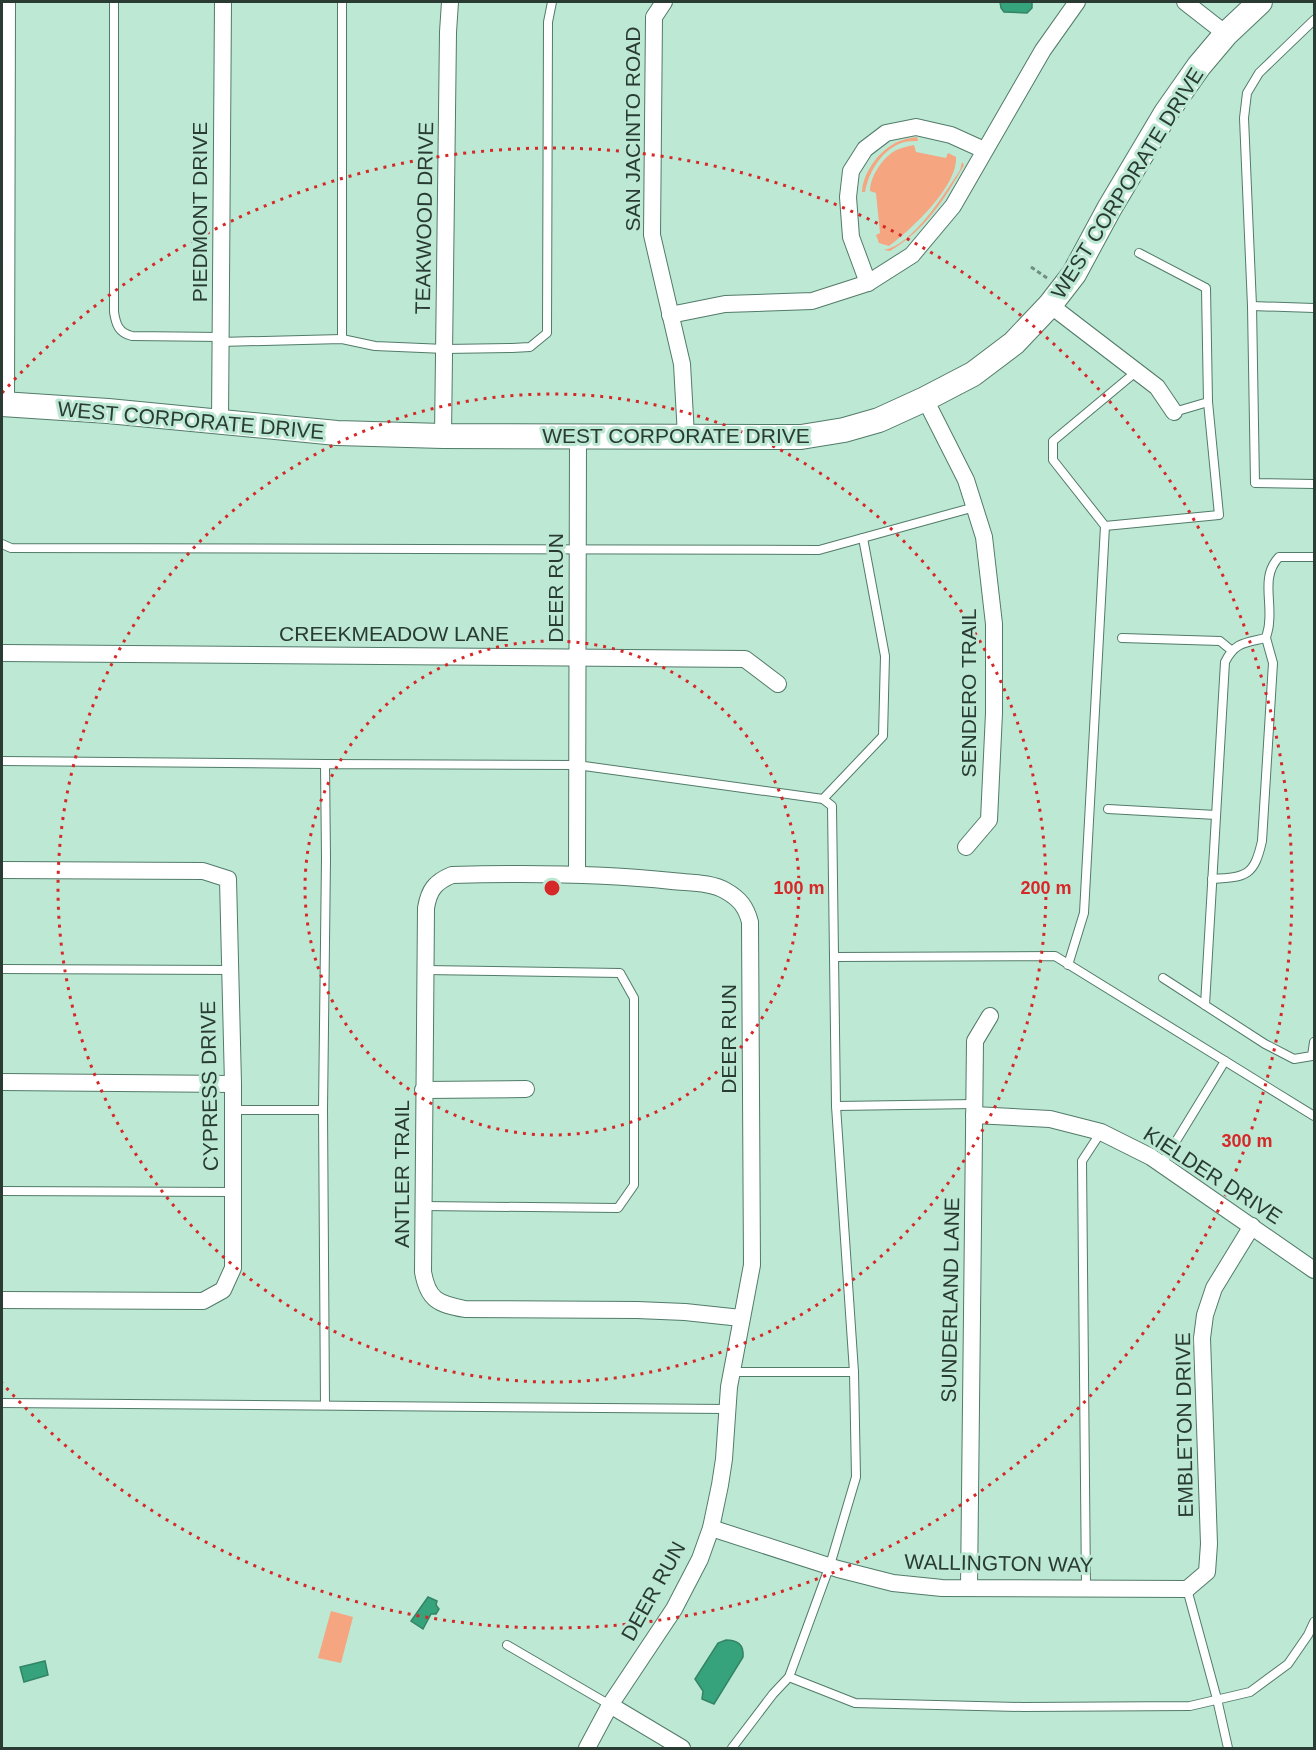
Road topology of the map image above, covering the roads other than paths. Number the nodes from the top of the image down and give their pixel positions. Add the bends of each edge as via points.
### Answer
1 (6, 2) edge
2 (114, 2) edge
3 (223, 2) edge
4 (342, 2) edge
5 (450, 2) edge
6 (552, 2) edge
7 (664, 2) edge
8 (1077, 2) edge
9 (1185, 2) edge
10 (1260, 2) edge
11 (1314, 20) edge
12 (1226, 34) junction
13 (984, 150) junction
14 (1138, 253) dead end
15 (868, 283) junction
16 (1050, 305) junction
17 (1252, 306) junction
18 (1314, 308) edge
19 (670, 315) junction
20 (4, 318) edge
21 (220, 339) junction
22 (342, 339) junction
23 (445, 349) junction
24 (1137, 371) junction
25 (926, 399) junction
26 (1208, 402) junction
27 (4, 404) edge
28 (1174, 412) joint
29 (220, 423) junction
30 (443, 436) junction
31 (578, 436) junction
32 (686, 436) junction
33 (1314, 484) edge
34 (975, 507) junction
35 (1105, 526) junction
36 (863, 538) junction
37 (2, 544) edge
38 (577, 550) junction
39 (1314, 557) edge
40 (1122, 638) dead end
41 (1266, 638) junction
42 (1231, 650) junction
43 (2, 653) edge
44 (577, 657) junction
45 (778, 684) dead end
46 (2, 761) edge
47 (325, 764) junction
48 (577, 765) junction
49 (823, 799) junction
50 (1108, 809) dead end
51 (1216, 815) junction
52 (966, 847) dead end
53 (2, 870) edge
54 (577, 873) junction
55 (1212, 879) junction
56 (834, 957) junction
57 (1068, 965) junction
58 (2, 969) edge
59 (425, 969) junction
60 (230, 970) junction
61 (1163, 978) dead end
62 (1205, 1005) junction
63 (990, 1016) dead end
64 (1314, 1042) edge
65 (1225, 1062) junction
66 (2, 1082) edge
67 (232, 1084) junction
68 (526, 1089) dead end
69 (423, 1090) junction
70 (836, 1106) junction
71 (232, 1110) junction
72 (323, 1110) junction
73 (974, 1110) junction
74 (1314, 1116) edge
75 (1101, 1132) junction
76 (1162, 1164) junction
77 (2, 1191) edge
78 (232, 1192) junction
79 (423, 1206) junction
80 (1252, 1226) junction
81 (1314, 1270) edge
82 (2, 1300) edge
83 (741, 1318) junction
84 (732, 1372) junction
85 (854, 1372) junction
86 (2, 1403) edge
87 (325, 1405) junction
88 (727, 1409) junction
89 (711, 1528) junction
90 (830, 1565) junction
91 (969, 1588) junction
92 (1086, 1588) junction
93 (1187, 1589) junction
94 (1314, 1622) edge
95 (507, 1645) dead end
96 (789, 1677) junction
97 (1217, 1699) junction
98 (610, 1705) junction
99 (587, 1749) edge
100 (682, 1749) edge
101 (732, 1749) edge
102 (1228, 1749) edge

1 - 20 street
2 - 21 lane via 116,322 124,334 132,336
3 - 21 street, PIEDMONT DRIVE
4 - 22 lane
5 - 23 street, TEAKWOOD DRIVE
6 - 23 lane via 548,22 547,333 530,347
7 - 19 street, SAN JACINTO ROAD via 654,17 652,235
8 - 13 street via 1043,50
9 - 12 street
10 - 12 street, WEST CORPORATE DRIVE
11 - 17 lane via 1259,73 1247,93 1244,118
12 - 16 street, WEST CORPORATE DRIVE via 1167,113 1074,274
13 - 15 street via 953,206 912,255
13 - 15 street via 951,135 916,127 886,133 865,149 851,171 848,197 851,237
14 - 26 lane via 1206,288
15 - 19 street via 812,301 725,304
16 - 24 street
16 - 25 street, WEST CORPORATE DRIVE via 1014,343 973,374
17 - 18 lane
17 - 33 lane via 1255,483
19 - 32 street, SAN JACINTO ROAD via 682,364
20 - 27 street
21 - 22 lane
21 - 29 street, PIEDMONT DRIVE
22 - 23 lane via 375,346
23 - 30 street, TEAKWOOD DRIVE
24 - 28 street via 1157,387
24 - 35 lane via 1053,441 1053,460
25 - 32 street, WEST CORPORATE DRIVE via 879,420 801,437
25 - 34 street, SENDERO TRAIL
26 - 28 lane
26 - 35 lane via 1219,515
27 - 29 street, WEST CORPORATE DRIVE
29 - 30 street, WEST CORPORATE DRIVE via 338,433
30 - 31 street, WEST CORPORATE DRIVE
31 - 32 street, WEST CORPORATE DRIVE
31 - 38 street, DEER RUN
34 - 36 lane
34 - 52 street, SENDERO TRAIL via 984,537 994,624 994,712 989,820
35 - 57 lane via 1084,913
36 - 38 lane via 819,550
36 - 49 lane via 885,656 883,736
37 - 38 lane via 11,548
38 - 44 street, DEER RUN
39 - 41 lane via 1279,556 1273,563 1268,579
40 - 42 lane via 1220,641
41 - 42 lane
41 - 55 lane via 1273,663 1262,841 1257,861 1250,870 1237,878
42 - 51 lane via 1225,662
43 - 44 street, CREEKMEADOW LANE
44 - 45 street, CREEKMEADOW LANE via 745,659
44 - 48 street, DEER RUN
46 - 47 lane
47 - 48 lane
47 - 72 lane
48 - 49 lane
48 - 54 street, DEER RUN
49 - 56 lane via 832,806
50 - 51 lane
51 - 55 lane
53 - 60 street, CYPRESS DRIVE via 202,871 228,879
54 - 59 street, ANTLER TRAIL via 452,874 441,879 428,896
54 - 83 street, DEER RUN via 705,885 724,889 745,907 750,922 752,1265
55 - 62 lane
56 - 57 lane via 1055,956
56 - 70 lane
57 - 65 lane
58 - 60 lane
59 - 69 street, ANTLER TRAIL
59 - 79 lane via 620,973 634,998 634,1185 618,1208
60 - 67 street, CYPRESS DRIVE
61 - 62 lane
62 - 64 lane via 1294,1059 1312,1056
63 - 73 street, SUNDERLAND LANE via 975,1041
65 - 74 lane
65 - 76 lane
66 - 67 street
67 - 71 street, CYPRESS DRIVE
68 - 69 street
69 - 79 street, ANTLER TRAIL
70 - 73 lane
70 - 85 lane
71 - 72 lane
71 - 78 street, CYPRESS DRIVE
72 - 87 lane
73 - 75 street, KIELDER DRIVE via 1050,1119
73 - 91 street, SUNDERLAND LANE
75 - 76 street, KIELDER DRIVE
75 - 92 lane via 1082,1161
76 - 80 street, KIELDER DRIVE
77 - 78 lane
78 - 82 street, CYPRESS DRIVE via 232,1268 223,1290 202,1301
79 - 83 street, ANTLER TRAIL via 425,1287 434,1299 447,1306 637,1310
80 - 81 street, KIELDER DRIVE
80 - 93 street, EMBLETON DRIVE via 1214,1288 1205,1315 1202,1338 1209,1544 1207,1572
83 - 84 street, DEER RUN
84 - 85 lane
84 - 88 street, DEER RUN
85 - 90 lane via 856,1477
86 - 87 lane
87 - 88 lane
88 - 89 street, DEER RUN via 724,1460
89 - 90 street, WALLINGTON WAY
89 - 98 street, DEER RUN via 674,1609
90 - 91 street, WALLINGTON WAY via 893,1583
90 - 96 lane
91 - 92 street, WALLINGTON WAY
92 - 93 street, WALLINGTON WAY
93 - 97 lane
94 - 97 lane via 1288,1664 1250,1692
95 - 98 lane
96 - 97 lane via 855,1703 1190,1706
96 - 101 lane
97 - 102 lane
98 - 99 street, DEER RUN
98 - 100 street

